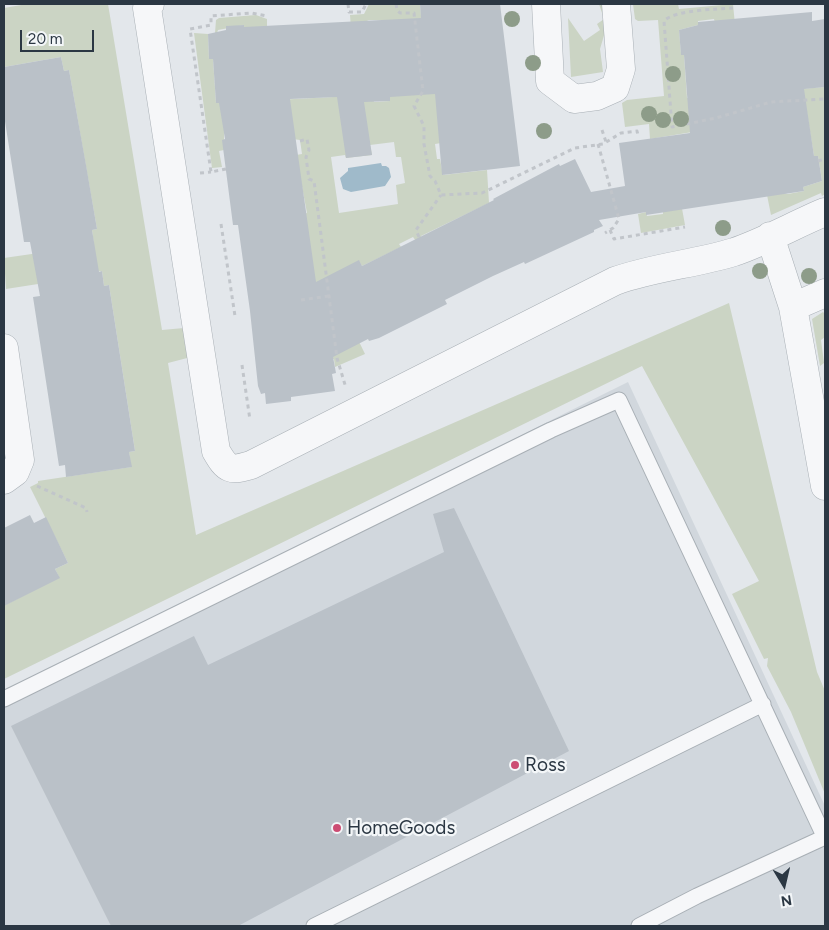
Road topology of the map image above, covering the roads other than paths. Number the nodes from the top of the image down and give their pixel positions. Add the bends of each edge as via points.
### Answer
1 (150, 4) edge
2 (546, 4) edge
3 (616, 4) edge
4 (825, 212) edge
5 (770, 236) junction
6 (825, 294) edge
7 (793, 308) junction
8 (4, 348) edge
9 (7, 478) edge
10 (825, 486) edge
11 (4, 699) edge
12 (763, 704) junction
13 (825, 837) edge
14 (314, 926) edge
15 (639, 926) edge

1 - 5 street via 146,8 216,451 224,465 234,470 250,466 616,280 639,272 683,266 736,252
2 - 3 street via 550,81 574,99 598,96 615,88 621,69
4 - 5 street
5 - 7 street
6 - 7 street
7 - 10 street
8 - 9 street via 20,460
11 - 12 lane via 551,430 619,400
12 - 13 lane
12 - 14 lane
13 - 15 lane

